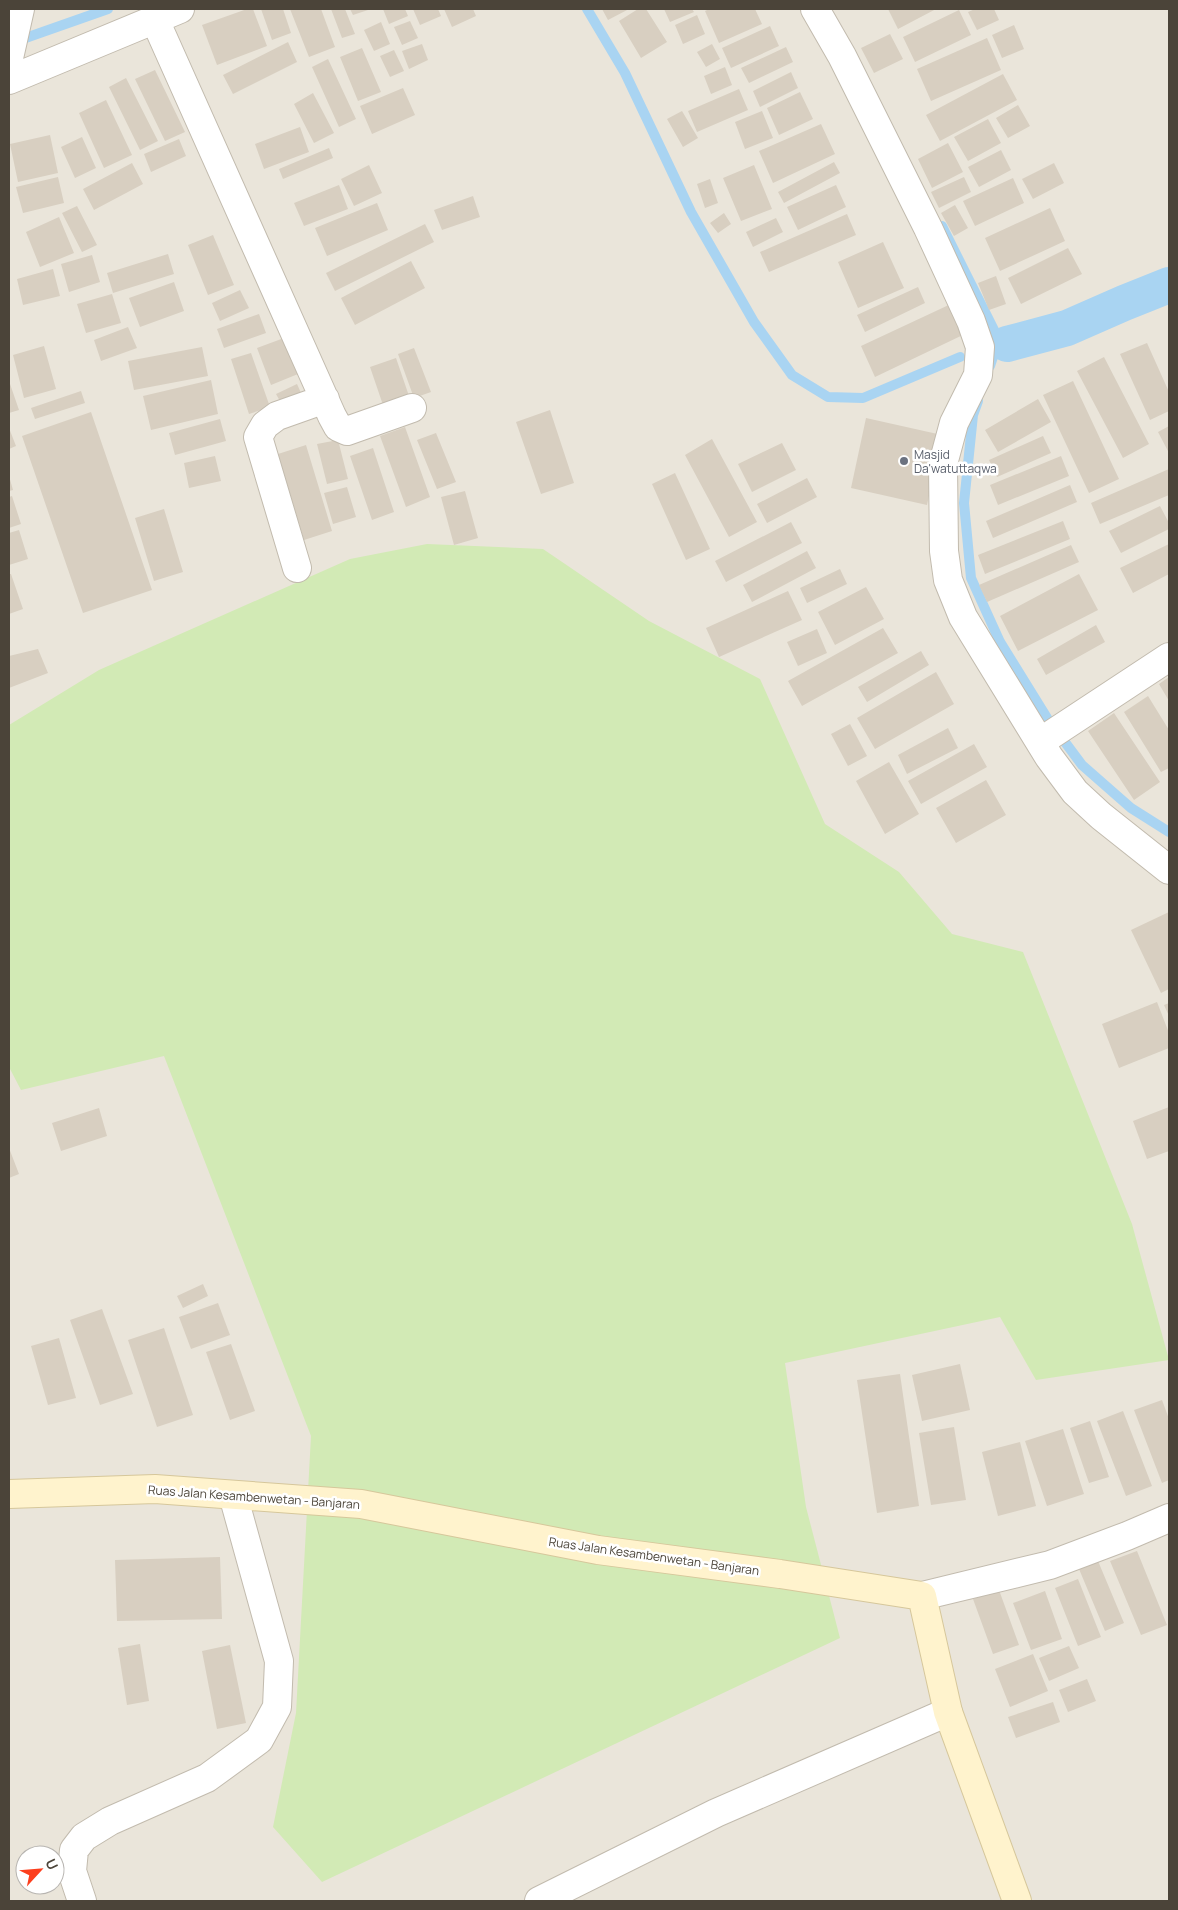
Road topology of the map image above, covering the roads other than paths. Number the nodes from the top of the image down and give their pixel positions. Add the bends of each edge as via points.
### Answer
1 (20, 9) edge
2 (180, 9) edge
3 (815, 9) edge
4 (155, 20) junction
5 (9, 58) edge
6 (9, 80) edge
7 (325, 399) junction
8 (412, 408) dead end
9 (297, 568) dead end
10 (1169, 657) edge
11 (1040, 742) junction
12 (1169, 870) edge
13 (9, 1494) edge
14 (232, 1495) junction
15 (1169, 1518) edge
16 (922, 1596) junction
17 (948, 1712) junction
18 (82, 1901) edge
19 (539, 1901) edge
20 (1017, 1901) edge

1 - 5 street
2 - 4 street
3 - 11 street via 928,228 980,347 978,375 954,423 943,464 944,550 948,580 963,617
4 - 6 street
4 - 7 street
7 - 8 street via 338,427 347,430
7 - 9 street via 277,416 265,425 258,437
10 - 11 street
11 - 12 street via 1075,792
13 - 14 main road, Ruas Jalan Kesambenwetan - Banjaran via 155,1489
14 - 16 main road, Ruas Jalan Kesambenwetan - Banjaran via 361,1504 598,1550
14 - 18 street via 279,1662 277,1707 259,1740 207,1778 84,1836 74,1850 72,1871
15 - 16 street via 1050,1565
16 - 17 main road
17 - 19 street via 716,1813
17 - 20 main road

